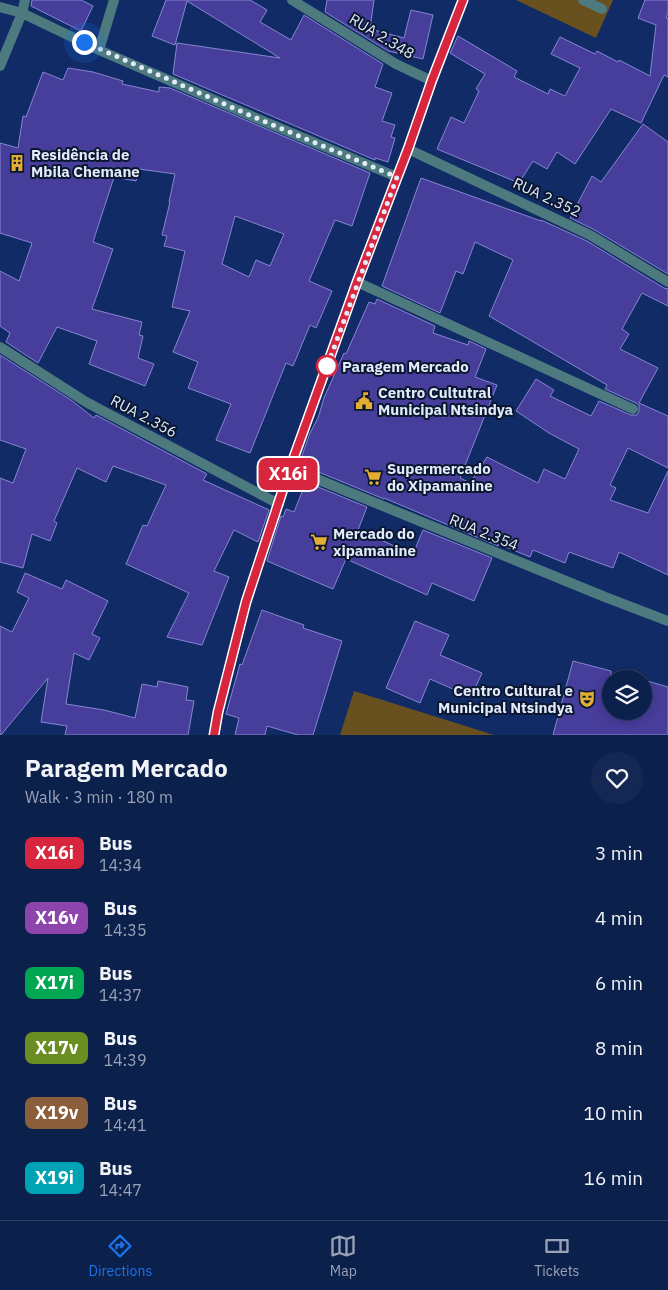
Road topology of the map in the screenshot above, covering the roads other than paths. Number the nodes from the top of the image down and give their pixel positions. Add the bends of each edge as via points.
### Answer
1 (25, 0) edge
2 (114, 0) edge
3 (292, 0) edge
4 (463, 0) edge
5 (583, 0) edge
6 (0, 7) edge
7 (602, 9) dead end
8 (22, 13) junction
9 (99, 50) junction
10 (0, 66) edge
11 (432, 80) junction
12 (408, 149) junction
13 (397, 177) junction
14 (357, 282) junction
15 (668, 282) edge
16 (0, 347) edge
17 (633, 409) dead end
18 (290, 468) junction
19 (279, 504) junction
20 (668, 621) edge
21 (214, 735) edge

1 - 8 street
2 - 9 street
3 - 11 street, RUA 2.348 via 396,64
4 - 11 street
5 - 7 street
6 - 8 street
8 - 9 street
8 - 10 street
9 - 13 street
11 - 12 street
12 - 13 street
12 - 15 street, RUA 2.352 via 590,235
13 - 14 street
14 - 17 street
14 - 18 street
16 - 19 street, RUA 2.356 via 86,402
18 - 19 street
18 - 20 street, RUA 2.354
19 - 21 street via 246,602

